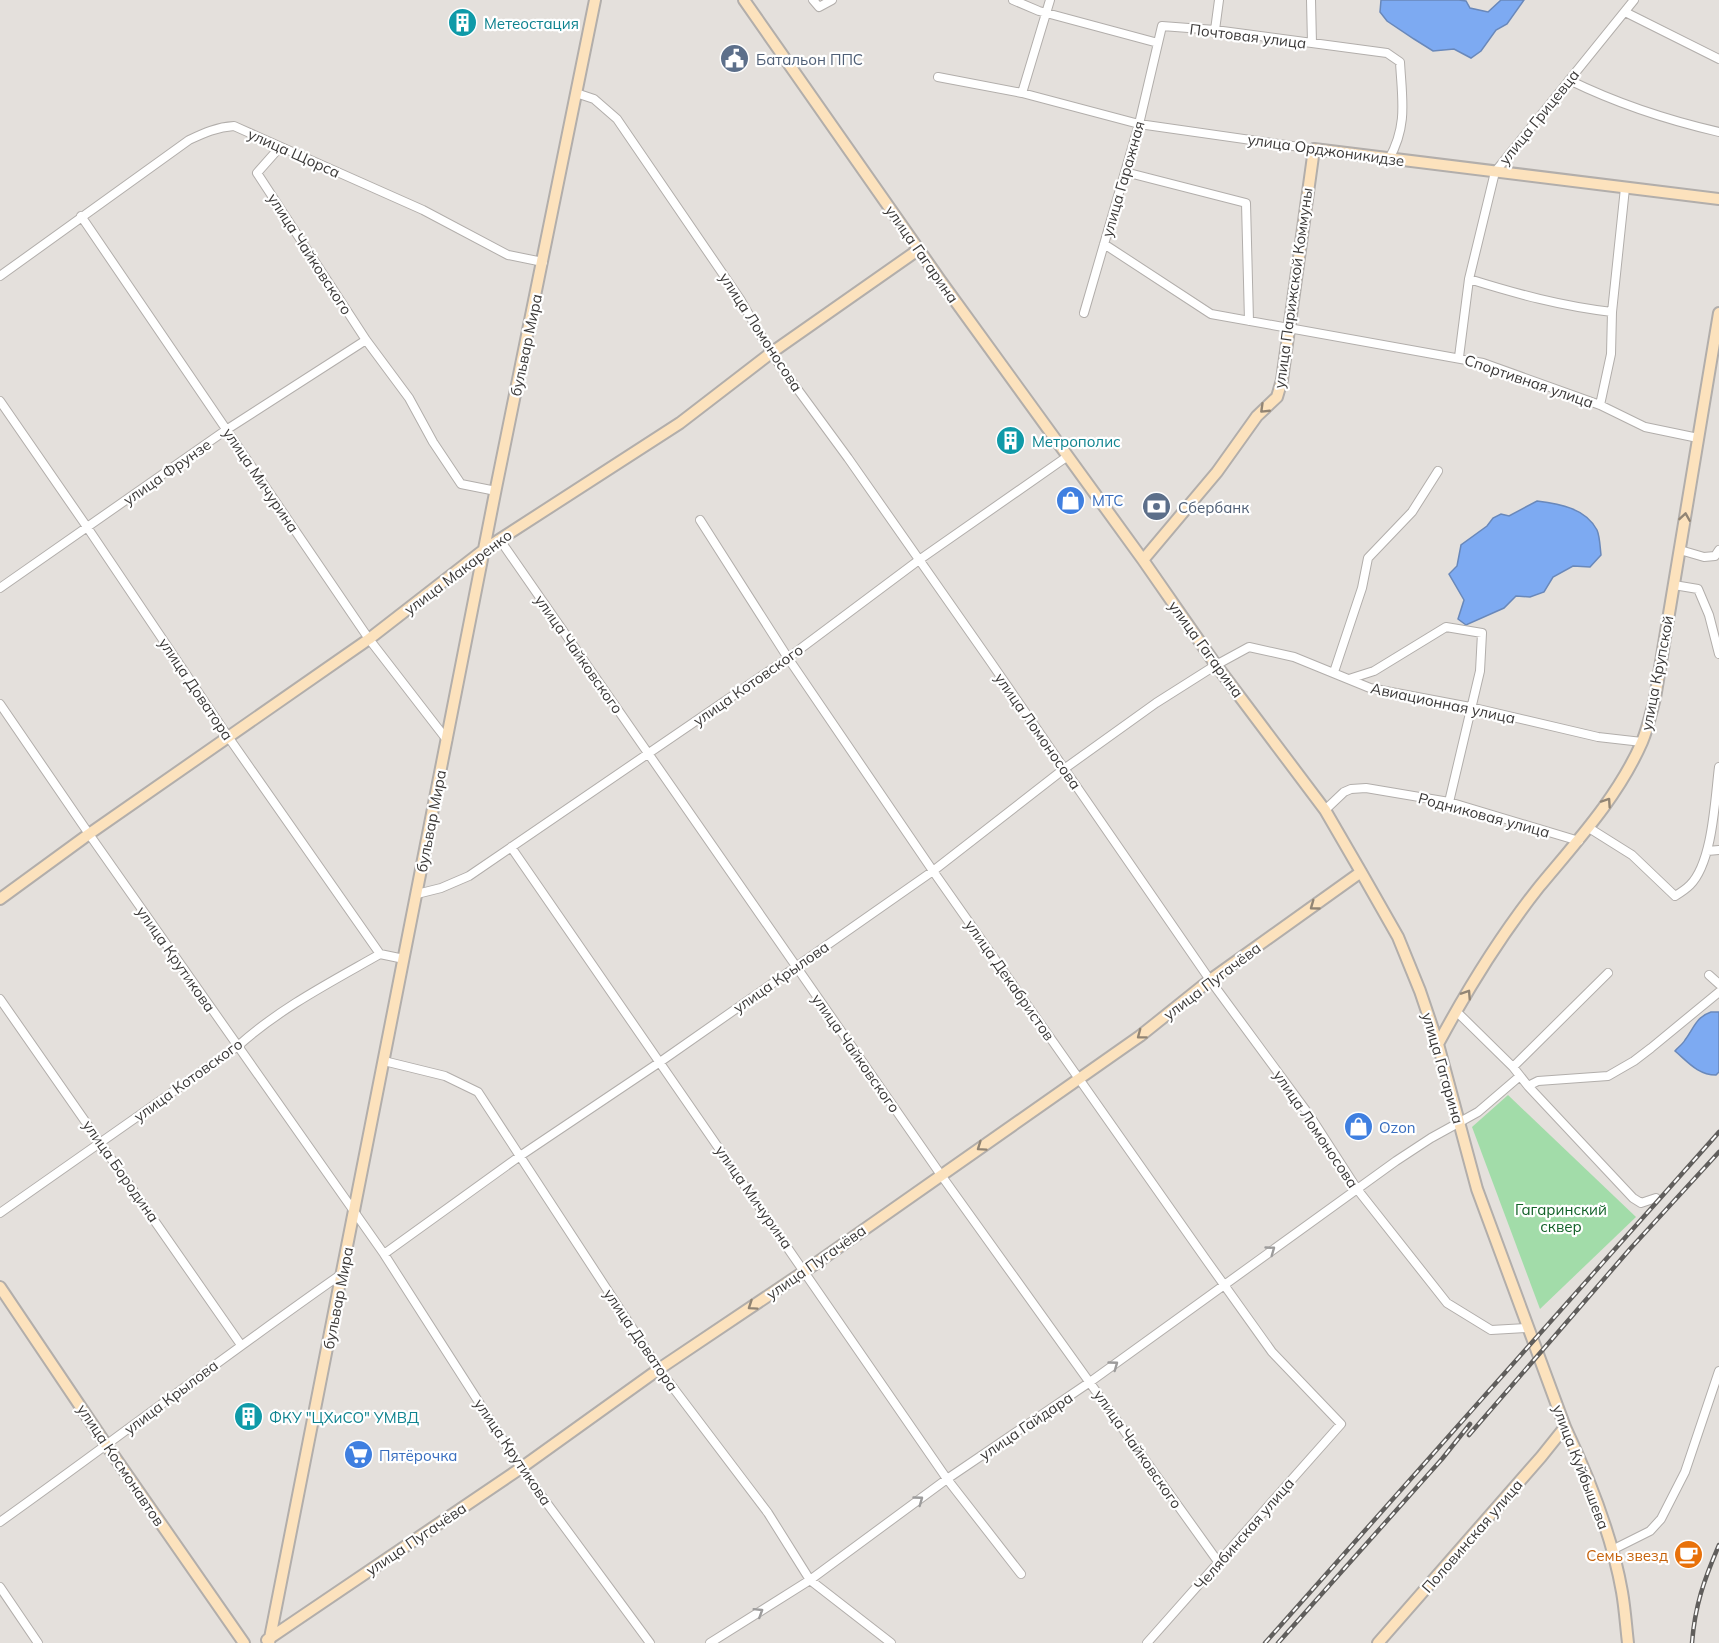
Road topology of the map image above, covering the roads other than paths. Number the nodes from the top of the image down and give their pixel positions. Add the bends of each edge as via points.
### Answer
1 (595, 0) edge
2 (744, 0) edge
3 (813, 0) edge
4 (832, 0) edge
5 (1013, 0) edge
6 (1050, 0) edge
7 (1219, 0) edge
8 (1311, 0) edge
9 (1634, 0) edge
10 (1625, 12) junction
11 (1048, 14) junction
12 (1215, 30) junction
13 (1158, 43) junction
14 (1312, 43) junction
15 (1719, 59) edge
16 (938, 77) dead end
17 (1569, 80) junction
18 (576, 93) junction
19 (1022, 93) junction
20 (1140, 124) junction
21 (1719, 132) edge
22 (280, 147) junction
23 (1314, 149) junction
24 (1389, 159) junction
25 (1125, 172) junction
26 (1495, 172) junction
27 (1625, 188) junction
28 (1719, 199) edge
29 (81, 216) junction
30 (1104, 244) junction
31 (918, 250) junction
32 (543, 262) junction
33 (0, 276) edge
34 (1469, 279) junction
35 (1612, 312) junction
36 (1084, 313) dead end
37 (1719, 314) edge
38 (1249, 321) junction
39 (1290, 329) junction
40 (366, 340) junction
41 (771, 353) junction
42 (1459, 357) junction
43 (0, 401) edge
44 (1600, 405) junction
45 (226, 430) junction
46 (1698, 438) junction
47 (1068, 456) junction
48 (1438, 471) dead end
49 (496, 491) junction
50 (700, 520) dead end
51 (87, 527) junction
52 (500, 540) junction
53 (485, 549) junction
54 (1680, 550) junction
55 (1719, 550) edge
56 (919, 560) junction
57 (1143, 560) junction
58 (1674, 585) junction
59 (0, 588) edge
60 (369, 639) junction
61 (1719, 654) edge
62 (788, 658) junction
63 (1216, 664) junction
64 (1334, 672) junction
65 (1349, 679) junction
66 (0, 704) edge
67 (1470, 707) junction
68 (229, 738) junction
69 (447, 740) junction
70 (1642, 742) junction
71 (648, 753) junction
72 (1719, 767) edge
73 (1064, 769) junction
74 (1449, 802) junction
75 (1325, 810) junction
76 (1589, 828) junction
77 (88, 834) junction
78 (1579, 841) junction
79 (511, 847) junction
80 (1719, 850) edge
81 (1707, 852) junction
82 (933, 872) junction
83 (1361, 872) junction
84 (417, 894) junction
85 (0, 899) edge
86 (380, 954) junction
87 (404, 959) junction
88 (796, 967) junction
89 (1608, 973) dead end
90 (1709, 975) dead end
91 (1210, 980) junction
92 (1719, 984) edge
93 (1719, 992) edge
94 (0, 999) edge
95 (1456, 1011) junction
96 (1438, 1044) junction
97 (238, 1046) junction
98 (384, 1061) junction
99 (660, 1062) junction
100 (1513, 1067) junction
101 (1520, 1076) junction
102 (1080, 1078) junction
103 (1528, 1086) junction
104 (1458, 1122) junction
105 (101, 1142) junction
106 (520, 1156) junction
107 (941, 1175) junction
108 (1357, 1189) junction
109 (1656, 1198) dead end
110 (355, 1212) junction
111 (0, 1213) edge
112 (384, 1254) junction
113 (805, 1271) junction
114 (343, 1273) junction
115 (1224, 1284) junction
116 (0, 1287) edge
117 (1528, 1328) junction
118 (241, 1345) junction
119 (1541, 1363) joint
120 (658, 1369) junction
121 (1719, 1371) edge
122 (1090, 1382) junction
123 (1341, 1424) joint
124 (1565, 1427) junction
125 (107, 1446) junction
126 (521, 1468) junction
127 (947, 1479) junction
128 (0, 1522) edge
129 (1612, 1550) junction
130 (1219, 1563) junction
131 (1021, 1574) dead end
132 (810, 1580) junction
133 (0, 1587) edge
134 (267, 1641) edge
135 (38, 1643) edge
136 (243, 1643) edge
137 (650, 1643) edge
138 (710, 1643) edge
139 (891, 1643) edge
140 (1147, 1643) edge
141 (1378, 1643) edge
142 (1628, 1643) edge

1 - 18 street, бульвар Мира
2 - 31 street, улица Гагарина
3 - 4 street via 819,7
5 - 11 street
6 - 11 street
7 - 12 street
8 - 14 street
9 - 10 street, улица Грицевца
10 - 15 street
10 - 17 street, улица Грицевца
11 - 13 street
11 - 19 street
12 - 13 street, Почтовая улица via 1162,26
12 - 14 street, Почтовая улица
13 - 20 street, улица Гаражная
14 - 24 street, Почтовая улица via 1387,53 1400,62 1404,121
16 - 19 street, улица Орджоникидзе
17 - 21 street via 1604,97
17 - 26 street, улица Грицевца
18 - 32 street, бульвар Мира
18 - 41 street, улица Ломоносова via 594,99 617,119 740,299
19 - 20 street, улица Орджоникидзе
20 - 23 street, улица Орджоникидзе
20 - 25 street, улица Гаражная
22 - 29 street, улица Щорса via 234,126 206,131
22 - 32 street, улица Щорса via 423,210 508,255
22 - 40 street, улица Чайковского via 257,173
23 - 24 street, улица Орджоникидзе
23 - 39 street, улица Парижской Коммуны
24 - 26 street, улица Орджоникидзе
25 - 30 street, улица Гаражная
25 - 38 street via 1246,203
26 - 27 street, улица Орджоникидзе
26 - 34 street, улица Грицевца
27 - 28 street, улица Орджоникидзе
27 - 35 street
29 - 33 street, улица Щорса
29 - 45 street, улица Мичурина
30 - 36 street, улица Гаражная
30 - 38 street, Спортивная улица via 1211,314
31 - 41 street, улица Макаренко
31 - 47 street, улица Гагарина
32 - 49 street, бульвар Мира
34 - 35 street via 1533,299
34 - 42 street, улица Грицевца
35 - 44 street via 1611,354
37 - 46 street, улица Крупской
38 - 39 street, Спортивная улица
39 - 42 street, Спортивная улица
39 -> 57 street, улица Парижской Коммуны via 1277,397 1257,416
40 - 45 street, улица Фрунзе
40 - 49 street, улица Чайковского via 409,398 461,484
41 - 52 street, улица Макаренко via 680,423
41 - 56 street, улица Ломоносова
42 - 44 street, Спортивная улица
43 - 51 street, улица Доватора
44 - 46 street, Спортивная улица via 1645,427
45 - 51 street, улица Фрунзе
45 - 60 street, улица Мичурина
54 -> 46 street, улица Крупской
47 - 56 street, улица Котовского
47 - 57 street, улица Гагарина
48 - 64 street via 1412,512 1368,558
49 - 53 street, бульвар Мира
50 - 62 street, улица Декабристов
51 - 59 street, улица Фрунзе
51 - 68 street, улица Доватора
52 - 53 street, улица Макаренко
52 - 71 street, улица Чайковского
53 - 60 street, улица Макаренко
53 - 69 street, бульвар Мира
54 - 55 street via 1704,557 1715,556
54 - 58 street, улица Крупской
56 - 62 street, улица Котовского
56 - 73 street, улица Ломоносова
57 - 63 street, улица Гагарина
58 - 61 street via 1698,589
58 - 70 street, улица Крупской via 1655,698
60 - 68 street, улица Макаренко
60 - 69 street, улица Мичурина
62 - 71 street, улица Котовского
62 - 82 street, улица Декабристов
63 - 64 street, Авиационная улица via 1250,647
63 - 73 street, улица Крылова
63 - 75 street, улица Гагарина
64 - 65 street, Авиационная улица
65 - 67 street, Авиационная улица via 1370,688
65 - 67 street via 1374,671 1446,627 1482,633 1480,670
66 - 77 street, улица Крутикова
67 - 70 street, Авиационная улица via 1598,737
67 - 74 street
68 - 77 street, улица Макаренко
68 - 86 street, улица Доватора
69 - 84 street, бульвар Мира
76 -> 70 street, улица Крупской
71 - 79 street, улица Котовского
71 - 88 street, улица Чайковского
72 - 81 street
73 - 82 street, улица Крылова
73 - 91 street, улица Ломоносова
74 - 75 street, Родниковая улица via 1358,788 1344,792
74 - 78 street, Родниковая улица
75 - 83 street, улица Гагарина
76 - 78 street, улица Крупской
76 - 81 street via 1632,855 1675,896 1691,884
77 - 85 street, улица Макаренко
77 - 97 street, улица Крутикова
95 -> 78 street, улица Крупской via 1539,888
79 - 84 street, улица Котовского via 469,876
79 - 99 street, улица Мичурина
80 - 81 street
82 - 88 street, улица Крылова
82 - 102 street, улица Декабристов
83 -> 91 street, улица Пугачёва
83 - 96 street, улица Гагарина via 1398,937
84 - 87 street, бульвар Мира
86 - 87 street
86 - 97 street, улица Котовского via 284,1011
87 - 98 street, бульвар Мира
88 - 99 street, улица Крылова
88 - 107 street, улица Чайковского
89 - 100 street
90 - 92 street
91 -> 102 street, улица Пугачёва
91 - 108 street, улица Ломоносова via 1310,1116
93 - 103 street via 1634,1061 1608,1076 1538,1081
94 - 105 street, улица Бородина
95 - 96 street, улица Крупской
95 - 100 street
96 - 104 street, улица Гагарина
97 - 105 street, улица Котовского
97 - 110 street, улица Крутикова
98 - 106 street, улица Доватора via 445,1076 478,1092
98 - 110 street, бульвар Мира
99 - 106 street, улица Крылова
99 - 113 street, улица Мичурина
100 - 101 street
101 - 103 street
101 - 104 street, улица Гайдара via 1478,1112
102 -> 107 street, улица Пугачёва
102 - 115 street, улица Декабристов
103 - 109 street via 1633,1198 1641,1203
104 - 108 street, улица Гайдара
104 - 117 street, улица Гагарина via 1477,1189
105 - 111 street, улица Котовского
105 - 118 street, улица Бородина
106 - 112 street, улица Крылова
106 - 120 street, улица Доватора
107 - 113 street, улица Пугачёва
107 - 122 street, улица Чайковского
115 -> 108 street, улица Гайдара
108 - 117 street, улица Ломоносова via 1447,1303 1491,1330
110 - 112 street
110 - 114 street, бульвар Мира
112 - 126 street, улица Крутикова
113 -> 120 street, улица Пугачёва
113 - 127 street, улица Мичурина
114 - 118 street, улица Крылова
114 - 134 street, бульвар Мира
122 -> 115 street, улица Гайдара
115 - 123 street, улица Декабристов via 1272,1352
116 - 125 street, улица Космонавтов
117 - 119 street, улица Гагарина
118 - 125 street, улица Крылова
119 - 124 street, улица Куйбышева
120 - 126 street, улица Пугачёва
120 - 132 street, улица Доватора via 768,1514
121 - 129 street via 1685,1472 1661,1519 1650,1531
122 - 127 street, улица Гайдара
122 - 130 street, улица Чайковского
123 - 130 street, Челябинская улица
124 - 129 street, улица Куйбышева via 1603,1517
124 - 141 street, Половинская улица
125 - 128 street, улица Крылова
125 - 136 street, улица Космонавтов
126 - 134 street, улица Пугачёва
126 - 137 street, улица Крутикова
127 - 131 street, улица Мичурина
132 -> 127 street, улица Гайдара
129 - 142 street, улица Куйбышева
130 - 140 street, Челябинская улица
138 -> 132 street, улица Гайдара
132 - 139 street, улица Доватора
133 - 135 street

